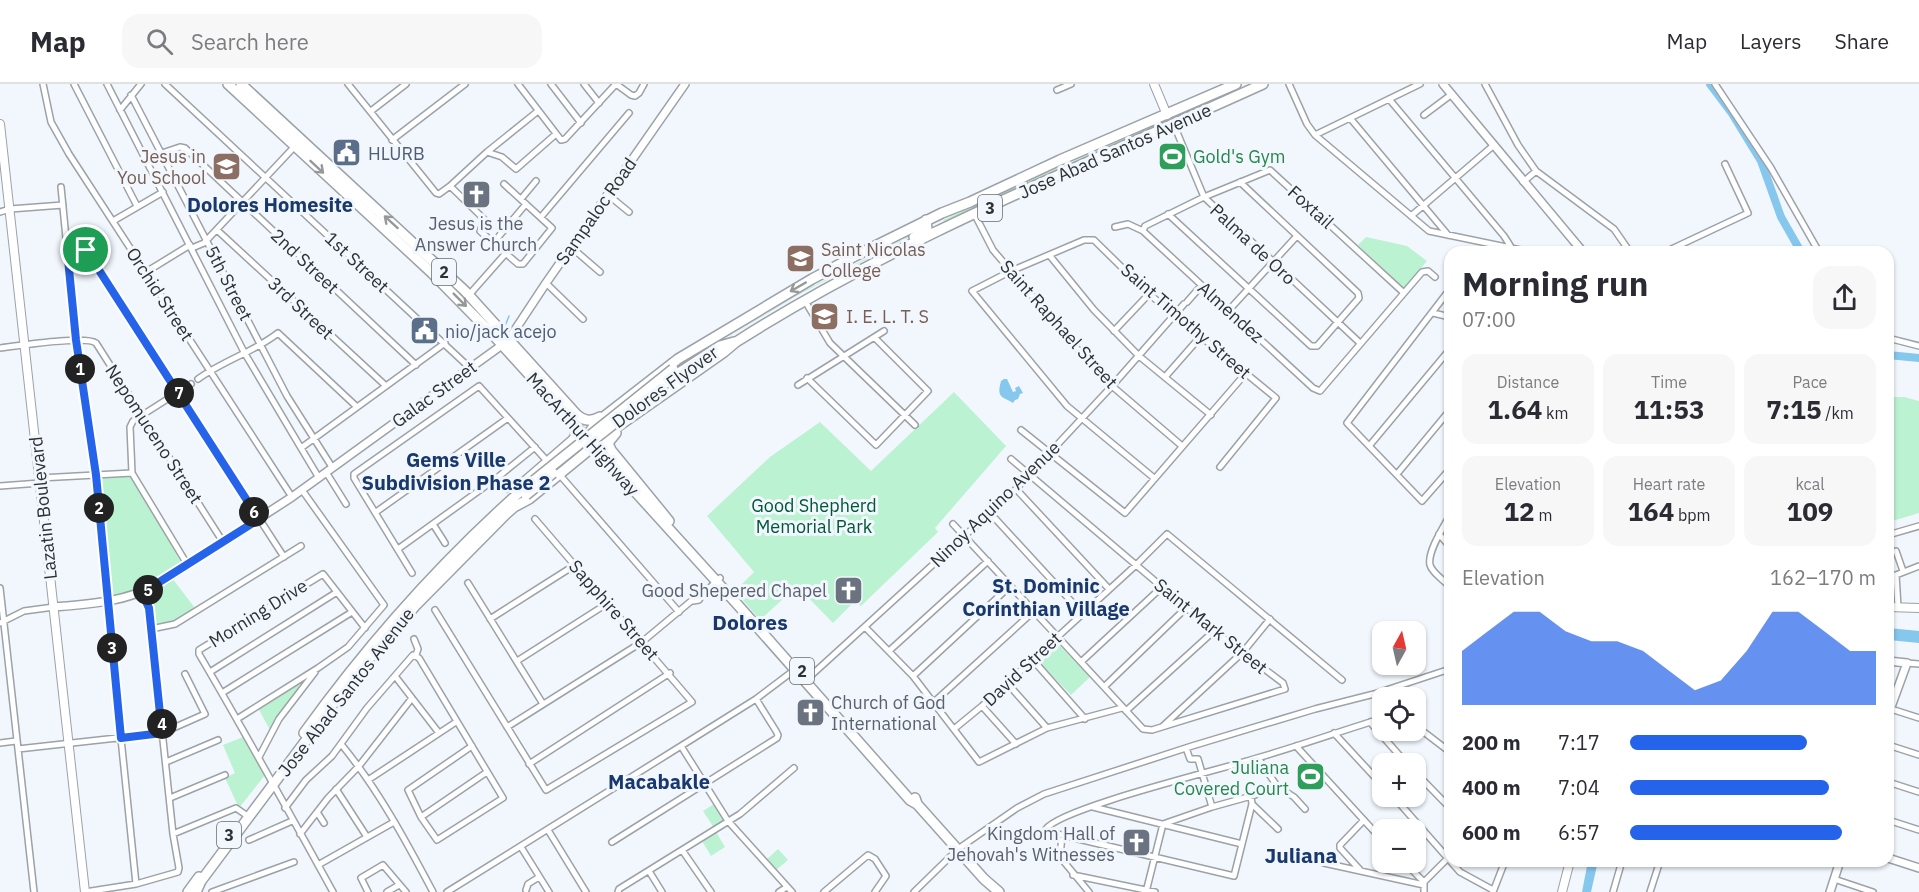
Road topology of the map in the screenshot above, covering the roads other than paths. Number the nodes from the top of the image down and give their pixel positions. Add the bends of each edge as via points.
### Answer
1 (43, 84) edge
2 (74, 84) edge
3 (107, 84) edge
4 (141, 84) edge
5 (165, 84) edge
6 (228, 84) edge
7 (241, 84) edge
8 (348, 84) edge
9 (406, 84) edge
10 (465, 84) edge
11 (518, 84) edge
12 (551, 84) edge
13 (584, 84) edge
14 (616, 84) edge
15 (644, 84) edge
16 (685, 84) edge
17 (1071, 84) edge
18 (1154, 84) edge
19 (1236, 84) edge
20 (1263, 84) edge
21 (1289, 84) edge
22 (1420, 84) edge
23 (1443, 84) edge
24 (1485, 84) edge
25 (1715, 84) edge
26 (1225, 89) junction
27 (1057, 90) dead end
28 (1213, 94) junction
29 (1452, 94) junction
30 (131, 95) junction
31 (1231, 98) junction
32 (1389, 99) junction
33 (598, 103) junction
34 (1219, 104) junction
35 (120, 110) junction
36 (370, 111) junction
37 (538, 111) junction
38 (629, 113) dead end
39 (1167, 115) junction
40 (1424, 115) dead end
41 (1350, 118) junction
42 (581, 123) junction
43 (0, 124) edge
44 (1174, 125) junction
45 (1, 134) edge
46 (555, 134) junction
47 (1316, 135) junction
48 (392, 140) junction
49 (298, 143) junction
50 (1494, 145) junction
51 (488, 152) junction
52 (162, 153) junction
53 (2, 161) edge
54 (1725, 164) dead end
55 (1536, 171) junction
56 (266, 177) junction
57 (1456, 177) junction
58 (536, 181) dead end
59 (1240, 182) junction
60 (1523, 182) junction
61 (504, 184) dead end
62 (450, 186) junction
63 (61, 187) dead end
64 (163, 192) junction
65 (607, 194) junction
66 (1204, 197) junction
67 (521, 199) junction
68 (241, 202) junction
69 (526, 204) junction
70 (63, 205) junction
71 (1424, 205) junction
72 (137, 206) junction
73 (951, 208) junction
74 (10, 209) junction
75 (0, 212) edge
76 (629, 212) dead end
77 (1168, 214) junction
78 (975, 215) junction
79 (1411, 216) junction
80 (541, 217) junction
81 (926, 220) junction
82 (113, 221) junction
83 (1115, 227) dead end
84 (217, 230) junction
85 (942, 230) junction
86 (1143, 231) junction
87 (1448, 235) junction
88 (1296, 237) junction
89 (206, 240) junction
90 (494, 242) junction
91 (908, 246) junction
92 (1488, 246) edge
93 (1510, 246) edge
94 (1578, 246) edge
95 (1627, 246) edge
96 (1678, 246) edge
97 (1816, 246) edge
98 (191, 247) junction
99 (571, 248) junction
100 (67, 249) junction
101 (506, 253) junction
102 (1050, 256) junction
103 (1272, 263) junction
104 (1011, 271) junction
105 (146, 272) junction
106 (600, 272) dead end
107 (1435, 277) dead end
108 (546, 283) junction
109 (1201, 286) junction
110 (1249, 289) junction
111 (1404, 293) junction
112 (1149, 294) junction
113 (470, 295) junction
114 (1444, 297) edge
115 (805, 301) junction
116 (1230, 310) junction
117 (1433, 313) junction
118 (1174, 316) junction
119 (1444, 316) edge
120 (583, 319) dead end
121 (1338, 322) junction
122 (884, 331) dead end
123 (1114, 331) junction
124 (1201, 336) junction
125 (875, 338) junction
126 (76, 340) junction
127 (711, 340) junction
128 (1894, 340) edge
129 (736, 342) junction
130 (1360, 343) junction
131 (445, 344) junction
132 (501, 345) junction
133 (25, 346) junction
134 (1919, 346) edge
135 (261, 347) junction
136 (0, 348) edge
137 (244, 352) junction
138 (842, 356) junction
139 (1139, 356) junction
140 (1444, 356) edge
141 (416, 365) junction
142 (470, 368) junction
143 (210, 370) junction
144 (675, 371) junction
145 (1246, 373) junction
146 (1165, 377) junction
147 (807, 378) junction
148 (198, 379) dead end
149 (191, 384) dead end
150 (798, 385) dead end
151 (386, 386) junction
152 (1112, 386) junction
153 (178, 392) junction
154 (357, 407) junction
155 (609, 411) junction
156 (142, 415) junction
157 (904, 415) junction
158 (1210, 415) junction
159 (1444, 417) edge
160 (508, 418) junction
161 (1083, 418) junction
162 (584, 420) joint
163 (628, 420) junction
164 (597, 422) junction
165 (575, 425) junction
166 (915, 425) dead end
167 (1021, 430) dead end
168 (609, 434) junction
169 (314, 439) junction
170 (591, 442) junction
171 (1370, 445) junction
172 (1182, 446) junction
173 (535, 447) junction
174 (609, 447) joint
175 (301, 448) junction
176 (1050, 454) junction
177 (1011, 459) dead end
178 (549, 462) junction
179 (1220, 467) dead end
180 (329, 470) junction
181 (132, 473) junction
182 (559, 474) junction
183 (1397, 474) junction
184 (96, 475) junction
185 (1030, 475) junction
186 (319, 477) junction
187 (498, 477) junction
188 (1444, 477) edge
189 (1154, 478) junction
190 (40, 481) junction
191 (0, 486) edge
192 (507, 489) dead end
193 (1016, 489) junction
194 (302, 490) junction
195 (292, 498) junction
196 (346, 504) dead end
197 (510, 505) junction
198 (376, 512) junction
199 (991, 514) junction
200 (259, 519) junction
201 (536, 519) dead end
202 (433, 524) junction
203 (953, 524) dead end
204 (1444, 525) edge
205 (1919, 526) edge
206 (1894, 533) edge
207 (1439, 534) junction
208 (965, 535) junction
209 (1444, 540) edge
210 (223, 542) junction
211 (445, 543) dead end
212 (302, 546) dead end
213 (398, 549) junction
214 (1896, 551) dead end
215 (284, 557) junction
216 (988, 561) junction
217 (187, 564) junction
218 (575, 565) junction
219 (1136, 565) junction
220 (1919, 566) edge
221 (1903, 571) junction
222 (412, 573) dead end
223 (1896, 575) joint
224 (718, 580) junction
225 (1444, 581) edge
226 (468, 583) dead end
227 (1010, 586) junction
228 (1163, 586) junction
229 (0, 588) edge
230 (1109, 589) junction
231 (337, 592) junction
232 (142, 593) junction
233 (108, 603) junction
234 (608, 603) junction
235 (54, 607) junction
236 (1187, 607) junction
237 (1894, 607) edge
238 (1898, 607) junction
239 (1919, 608) edge
240 (435, 610) dead end
241 (1034, 611) junction
242 (352, 612) junction
243 (679, 612) junction
244 (1082, 613) junction
245 (490, 619) junction
246 (1270, 619) junction
247 (2, 622) edge
248 (865, 627) junction
249 (364, 628) junction
250 (151, 629) junction
251 (1214, 631) junction
252 (1057, 636) junction
253 (414, 639) dead end
254 (642, 642) junction
255 (889, 651) junction
256 (1243, 652) junction
257 (416, 655) junction
258 (1032, 659) junction
259 (517, 661) junction
260 (1081, 662) junction
261 (1894, 662) edge
262 (1907, 663) junction
263 (1919, 664) edge
264 (318, 668) junction
265 (797, 669) junction
266 (1444, 671) edge
267 (210, 672) junction
268 (670, 673) junction
269 (185, 674) dead end
270 (395, 676) junction
271 (913, 676) junction
272 (806, 680) junction
273 (1342, 680) dead end
274 (1007, 683) junction
275 (1105, 686) junction
276 (222, 693) junction
277 (412, 698) junction
278 (756, 699) junction
279 (1894, 700) edge
280 (934, 702) junction
281 (543, 704) junction
282 (982, 706) junction
283 (1124, 709) junction
284 (1894, 713) edge
285 (237, 718) junction
286 (1919, 718) edge
287 (1085, 719) junction
288 (456, 722) junction
289 (1370, 722) joint
290 (507, 727) junction
291 (1162, 727) junction
292 (1047, 728) junction
293 (954, 729) junction
294 (162, 733) junction
295 (439, 733) junction
296 (1334, 733) junction
297 (1426, 734) edge
298 (121, 738) junction
299 (218, 740) dead end
300 (16, 741) junction
301 (0, 743) edge
302 (69, 744) junction
303 (341, 744) junction
304 (1016, 744) junction
305 (472, 746) junction
306 (681, 746) junction
307 (1296, 746) junction
308 (1186, 747) junction
309 (1444, 747) edge
310 (1894, 747) edge
311 (18, 749) junction
312 (1397, 753) edge
313 (1919, 755) edge
314 (259, 757) junction
315 (1258, 758) junction
316 (166, 762) junction
317 (529, 764) junction
318 (359, 766) junction
319 (794, 768) dead end
320 (487, 772) junction
321 (1202, 773) junction
322 (1372, 774) edge
323 (225, 775) dead end
324 (368, 780) junction
325 (272, 782) junction
326 (1426, 783) edge
327 (704, 784) junction
328 (1894, 784) edge
329 (1277, 786) junction
330 (336, 789) junction
331 (1919, 792) edge
332 (1251, 796) junction
333 (170, 798) junction
334 (1444, 802) edge
335 (1252, 804) junction
336 (1092, 807) junction
337 (1212, 807) junction
338 (1403, 807) edge
339 (285, 808) junction
340 (1305, 809) dead end
341 (317, 812) junction
342 (247, 815) junction
343 (421, 817) junction
344 (292, 820) junction
345 (1364, 820) junction
346 (728, 821) junction
347 (394, 822) junction
348 (1894, 822) edge
349 (324, 823) dead end
350 (1163, 824) junction
351 (1278, 829) dead end
352 (1372, 829) edge
353 (1919, 830) edge
354 (545, 832) junction
355 (173, 834) junction
356 (300, 834) junction
357 (1062, 835) junction
358 (367, 837) junction
359 (249, 840) dead end
360 (612, 842) dead end
361 (1242, 844) junction
362 (521, 847) junction
363 (958, 849) junction
364 (682, 850) junction
365 (1444, 853) edge
366 (1155, 857) junction
367 (1894, 860) edge
368 (294, 862) dead end
369 (1324, 863) dead end
370 (1444, 863) edge
371 (318, 865) junction
372 (1456, 867) edge
373 (1501, 867) edge
374 (1568, 867) edge
375 (1620, 867) edge
376 (1658, 867) edge
377 (1838, 867) edge
378 (1919, 868) edge
379 (649, 871) junction
380 (1362, 872) junction
381 (1413, 873) edge
382 (1073, 874) junction
383 (540, 877) junction
384 (1834, 879) junction
385 (136, 884) junction
386 (399, 885) junction
387 (1424, 886) edge
388 (787, 887) junction
389 (991, 888) edge
390 (454, 890) edge
391 (526, 890) dead end
392 (618, 890) edge
393 (1146, 891) edge
394 (1493, 891) edge
395 (34, 892) edge
396 (85, 892) edge
397 (188, 892) edge
398 (195, 892) edge
399 (212, 892) edge
400 (333, 892) edge
401 (368, 892) edge
402 (387, 892) edge
403 (406, 892) edge
404 (433, 892) edge
405 (447, 892) edge
406 (549, 892) edge
407 (586, 892) edge
408 (662, 892) edge
409 (711, 892) edge
410 (779, 892) edge
411 (792, 892) edge
412 (824, 892) edge
413 (874, 892) edge
414 (914, 892) edge
415 (999, 892) edge
416 (1089, 892) edge
417 (1155, 892) edge
418 (1562, 892) edge
419 (1613, 892) edge
420 (1650, 892) edge
421 (1830, 892) edge
422 (1873, 892) edge

1 - 82 street, Orchid Street via 51,122
2 - 72 street
3 - 35 street
4 - 30 street
5 - 56 street, 1st Street
6 - 49 highway, MacArthur Highway / 2
7 - 49 highway, MacArthur Highway / 2
8 - 36 street
9 - 36 street
10 - 48 street
11 - 37 street
12 - 42 street
13 - 33 street
14 - 15 street via 635,96
14 - 33 street
16 - 65 street, Sampaloc Road
17 - 27 street
18 - 39 main road
19 - 26 highway, Jose Abad Santos Avenue / 3
20 - 31 highway, Jose Abad Santos Avenue / 3
21 - 47 street
22 - 32 street
23 - 29 street
24 - 55 street
25 - 97 street
26 - 28 highway, Jose Abad Santos Avenue / 3
26 - 31 highway
28 - 34 highway
28 - 39 highway, Jose Abad Santos Avenue / 3
29 - 40 street
29 - 50 street
30 - 35 street
30 - 52 street, 5th Street
31 - 34 highway, Jose Abad Santos Avenue / 3
32 - 41 street
32 - 57 street
33 - 42 street
34 - 44 highway, Jose Abad Santos Avenue / 3
35 - 64 street
36 - 48 street
37 - 46 street
37 - 51 street
38 - 80 street
39 - 73 highway, Jose Abad Santos Avenue / 3
41 - 47 street
41 - 71 street
42 - 46 street via 566,139
43 - 45 main road, Lazatin Boulevard
44 - 66 street, Palma de Oro
44 - 78 highway, Jose Abad Santos Avenue / 3
45 - 53 main road, Lazatin Boulevard
46 - 51 street via 516,169
47 - 79 street
48 - 62 street via 436,193
49 - 56 street
113 -> 49 highway, MacArthur Highway / 2
49 -> 132 highway, MacArthur Highway / 2 via 441,281
50 - 57 street
50 - 60 street
51 - 62 street
52 - 68 street, 2nd Street via 185,148
52 - 89 street, 5th Street
53 - 74 main road, Lazatin Boulevard
54 - 96 street via 1748,213
55 - 60 street
55 - 95 street via 1614,228
56 - 68 street
56 - 131 street, 1st Street
57 - 71 street
57 - 93 street
58 - 67 street
59 - 66 street, Foxtail
59 - 88 street
59 - 111 street, Foxtail via 1270,170
60 - 94 street
61 - 67 street
62 - 90 street via 485,220 480,231
63 - 70 street
64 - 72 street
64 - 98 street
65 - 76 street
65 - 99 street, Sampaloc Road
66 - 77 street, Foxtail
66 - 103 street, Palma de Oro
67 - 69 street
68 - 84 street
68 - 141 street, 2nd Street
69 - 80 street
69 - 90 street
70 - 74 street
70 - 100 street
71 - 79 street
71 - 87 street
72 - 82 street
73 - 81 highway, Jose Abad Santos Avenue / 3
73 - 85 highway via 951,213 941,219
74 - 75 street
74 - 133 main road, Lazatin Boulevard
77 - 86 street, Foxtail via 1145,226
77 - 110 street
78 - 85 highway, Jose Abad Santos Avenue / 3
78 - 104 street, Saint Raphael Street via 993,250
79 - 87 street via 1429,231
80 - 101 street via 551,230 523,264
81 - 91 highway via 927,229 913,237
81 -> 127 highway, Jose Abad Santos Avenue / 3 via 812,279
82 - 105 street, Orchid Street
83 - 86 street via 1128,224
84 - 89 street
84 - 151 street, 3rd Street
85 - 91 highway, Jose Abad Santos Avenue / 3
86 - 109 street, Almendez
87 - 92 street
88 - 103 street
88 - 121 street via 1358,293 1359,298
89 - 98 street
89 - 135 street, 5th Street
90 - 101 street
91 - 115 highway, Jose Abad Santos Avenue / 3
98 - 105 street
98 - 137 street
99 - 106 street
99 - 108 street, Sampaloc Road
100 - 126 street
100 - 153 street via 86,250
101 - 113 street
102 - 104 street
102 - 112 street, Saint Timothy Street via 1089,239 1098,243
102 - 123 street
103 - 110 street
103 - 121 street, Palma de Oro
104 - 152 street, Saint Raphael Street
104 - 161 street via 972,291 1060,397
105 - 143 street, Orchid Street
107 - 111 street via 1428,271 1422,272
108 - 120 street
108 - 132 street, Sampaloc Road
109 - 116 street, Almendez
109 - 118 street, Ninoy Aquino Avenue
110 - 116 street
110 - 121 street via 1311,346 1321,343
111 - 130 street
112 - 118 street, Saint Timothy Street
112 - 123 street
113 - 132 highway, MacArthur Highway / 2
114 - 117 street
115 - 129 highway, Jose Abad Santos Avenue / 3
115 - 138 street via 826,339
116 - 130 street, Almendez via 1312,388 1320,391
117 - 119 street
117 - 171 street via 1347,423
118 - 124 street, Saint Timothy Street
118 - 139 street, Ninoy Aquino Avenue
121 - 130 street, Palma de Oro
122 - 125 street
123 - 139 street
124 - 145 street, Saint Timothy Street
124 - 146 street
125 - 138 street
125 - 157 street via 928,391
126 - 133 street
126 - 156 street, Nepomuceno Street via 96,344
126 - 184 street
127 - 144 highway, Dolores Flyover / 3
127 - 155 highway, Jose Abad Santos Avenue / 3 via 678,359
128 - 134 street
129 - 144 highway, Dolores Flyover / 3 via 720,346
129 - 163 highway, Jose Abad Santos Avenue / 3
131 - 141 street
131 - 142 street, 1st Street
132 - 142 street, Galac Street
132 - 162 highway, MacArthur Highway / 2
132 - 165 highway, MacArthur Highway / 2
133 - 136 street
133 - 190 main road, Lazatin Boulevard
135 - 137 street
135 - 154 street via 278,333
135 - 169 street, 5th Street
137 - 143 street
137 - 175 street
138 - 147 street
138 - 157 street
139 - 146 street
139 - 152 street, Ninoy Aquino Avenue
140 - 171 street
141 - 151 street
142 - 180 street, Galac Street
143 - 148 street
143 - 195 street, Orchid Street
144 - 197 highway, Dolores Flyover / 3, bridge
145 - 158 street
145 - 179 street, Saint Timothy Street via 1276,398
146 - 158 street
147 - 150 street
147 - 157 street via 876,445
149 - 153 street
151 - 154 street
152 - 161 street, Ninoy Aquino Avenue
152 - 172 street, Saint Raphael Street
153 - 156 street
153 - 200 street
154 - 169 street
155 - 162 highway, Jose Abad Santos Avenue / 2
155 - 164 highway, Jose Abad Santos Avenue / 3
156 - 181 street via 130,427
156 - 210 street, Nepomuceno Street
157 - 166 street
158 - 172 street
159 - 183 street
160 - 173 street
160 - 198 street
160 - 198 street via 482,387 477,387 354,474
161 - 176 street, Ninoy Aquino Avenue
161 - 189 street
163 - 168 highway, Jose Abad Santos Avenue / 3
163 - 174 highway, Jose Abad Santos Avenue / 2 via 611,437
164 - 168 highway via 600,433
164 - 170 highway, Jose Abad Santos Avenue / 3 via 589,433
165 - 170 highway, MacArthur Highway / 2
165 - 178 highway via 573,440
167 - 176 street
168 - 170 highway, Jose Abad Santos Avenue / 3
169 - 175 street
169 - 180 street, 5th Street
170 - 182 highway, Jose Abad Santos Avenue / 3
170 - 224 highway, MacArthur Highway / 2
171 - 183 street
172 - 189 street
173 - 178 street
173 - 187 street
174 - 224 highway, MacArthur Highway / 2
175 - 186 street
176 - 185 street, Ninoy Aquino Avenue
176 - 189 street via 1125,513
177 - 185 street, Saint Mark Street
178 - 182 highway
178 - 197 highway via 520,486
180 - 186 street, Galac Street
180 - 196 street, 5th Street
181 - 184 street
181 - 217 street
182 - 197 highway, Jose Abad Santos Avenue / 3 via 529,498
182 - 243 street
183 - 188 street via 1422,501
184 - 190 street
184 - 233 street
185 - 193 street, Ninoy Aquino Avenue
185 - 219 street, Saint Mark Street
186 - 194 street, Galac Street
187 - 192 street
187 - 202 street
190 - 191 street
190 - 235 main road, Lazatin Boulevard
193 - 199 street, Ninoy Aquino Avenue
193 - 230 street
194 - 195 street, Galac Street
194 - 249 street via 384,605
195 - 200 street, Galac Street
197 - 325 highway, Jose Abad Santos Avenue / 3 via 414,602 330,697
198 - 213 street
199 - 208 street, Ninoy Aquino Avenue
199 - 244 street
200 - 210 street, Galac Street
200 - 215 street
201 - 218 street, Sapphire Street
202 - 211 street
202 - 213 street
203 - 208 street
204 - 207 street
205 - 206 street
207 - 209 street
207 - 225 street via 1430,565
208 - 216 street
208 - 248 street, Ninoy Aquino Avenue
210 - 217 street, Galac Street
212 - 215 street
213 - 222 street
214 - 221 street
215 - 250 street via 176,624
216 - 227 street
216 - 255 street
217 - 232 street, Galac Street
218 - 234 street, Sapphire Street
218 - 245 street
219 - 228 street, Saint Mark Street
219 - 230 street, David Street
219 - 246 street, David Street via 1167,534
220 - 221 street
221 - 223 street
223 - 238 street
224 - 243 street
224 - 265 highway, MacArthur Highway / 2
226 - 245 street
227 - 241 street
227 - 271 street
228 - 236 street, Saint Mark Street
228 - 260 street
229 - 247 street
230 - 244 street, David Street
231 - 242 street, Morning Drive
231 - 267 street
231 - 267 street, Morning Drive via 323,574 318,575 199,650
232 - 233 street, Galac Street
232 - 250 street via 149,608
233 - 235 street, Galac Street
233 - 298 street
234 - 254 street, Sapphire Street
234 - 259 street
235 - 247 street via 24,611
235 - 302 main road, Lazatin Boulevard
236 - 251 street, Saint Mark Street
236 - 275 street
237 - 238 main road
238 - 239 main road
240 - 290 street
241 - 252 street
241 - 280 street
242 - 249 street, Morning Drive
242 - 276 street
243 - 254 street
244 - 252 street, David Street
245 - 259 street
246 - 256 street
246 - 273 street
247 - 300 street
248 - 255 street
248 - 272 street, Ninoy Aquino Avenue
249 - 264 street via 348,646
250 - 294 street
251 - 256 street, Saint Mark Street
251 - 283 street
252 - 258 street, David Street
252 - 260 street
253 - 257 street
254 - 268 street, Sapphire Street
254 - 281 street
255 - 271 street
256 - 291 street
256 - 291 street, Saint Mark Street via 1283,683 1283,691
257 - 270 street via 410,656
257 - 288 street
258 - 274 street, David Street
258 - 287 street
259 - 281 street
260 - 275 street
261 - 262 street
262 - 263 street
262 - 279 street
264 - 285 street
264 - 314 street via 279,719
265 - 272 highway, MacArthur Highway / 2
265 - 278 street
266 - 308 street
267 - 276 street, Morning Drive
268 - 317 street
268 - 317 street, Sapphire Street via 692,702 549,790
269 - 294 street via 205,714
270 - 277 street
270 - 303 street
271 - 280 street
272 - 363 highway, MacArthur Highway / 2
274 - 282 street, David Street
274 - 292 street
275 - 283 street
276 - 285 street, Morning Drive
277 - 295 street
277 - 318 street
278 - 306 street
278 - 327 street via 778,737
280 - 293 street
281 - 290 street
282 - 293 street, David Street
282 - 304 street
283 - 287 street
283 - 291 street via 1143,729
284 - 286 street
285 - 314 street, Morning Drive
287 - 292 street
288 - 295 street
288 - 305 street
289 - 296 street
289 - 312 street
290 - 317 street
292 - 304 street
293 - 304 street via 979,762
294 - 298 street
294 - 316 street
295 - 324 street
296 - 307 street
296 - 322 street
297 - 309 street
298 - 302 street
298 - 385 street
299 - 316 street
300 - 301 street
300 - 311 street
302 - 311 street
302 - 396 main road, Lazatin Boulevard
303 - 318 street
303 - 339 street
305 - 320 street
305 - 343 street via 408,790
306 - 327 street
306 - 354 street
307 - 315 street
307 - 345 street
308 - 321 street via 1190,759 1198,759
308 - 363 street via 1044,794
310 - 313 street
311 - 395 street
314 - 325 street, Morning Drive
315 - 321 street
315 - 329 street
316 - 333 street
318 - 324 street
318 - 330 street
319 - 346 street
320 - 343 street
320 - 343 street via 503,799 439,840
321 - 336 street
321 - 337 street
323 - 333 street
324 - 347 street
325 - 339 street, Morning Drive
325 - 342 highway, Jose Abad Santos Avenue / 3
326 - 334 street
327 - 346 street
327 - 360 street
328 - 331 street
329 - 332 street
329 - 340 street
330 - 341 street
330 - 358 street
332 - 335 street
332 - 337 street
333 - 355 street
335 - 351 street
335 - 361 street
336 - 350 street
336 - 357 street via 1046,827 1049,832
337 - 350 street
338 - 365 street
339 - 344 street, Morning Drive
341 - 349 street
341 - 356 street
342 - 355 street via 236,808
342 - 397 highway, Jose Abad Santos Avenue / 3
342 - 398 highway, Jose Abad Santos Avenue / 3
344 - 356 street, Morning Drive
344 - 359 street
345 - 352 street
345 - 380 street via 1340,845
346 - 364 street
346 - 388 street
347 - 358 street
347 - 404 street
348 - 353 street
350 - 361 street
350 - 366 street
354 - 362 street
354 - 407 street
355 - 385 street via 178,872
356 - 371 street, Morning Drive
357 - 366 street
357 - 382 street via 1060,857
358 - 371 street
361 - 366 street via 1234,876
362 - 383 street
362 - 390 street
363 - 389 highway, MacArthur Highway / 2
363 - 414 street
364 - 379 street
364 - 409 street
366 - 393 street
367 - 378 street
368 - 399 street
369 - 380 street
370 - 387 street
371 - 400 street, Morning Drive
372 - 394 street
373 - 394 street
374 - 418 main road
375 - 419 street
376 - 420 street
377 - 384 street
379 - 392 street
379 - 408 street
380 - 387 street
381 - 387 street
382 - 393 street
382 - 416 street
383 - 391 street via 528,884
383 - 406 street
384 - 421 street
384 - 422 street
385 - 396 street
386 - 401 street via 383,865 361,878
386 - 402 street
386 - 403 street
388 - 410 street
388 - 411 street
389 - 415 highway, MacArthur Highway / 2
390 - 405 street
393 - 417 street
412 - 413 street via 865,855 872,856 886,876

